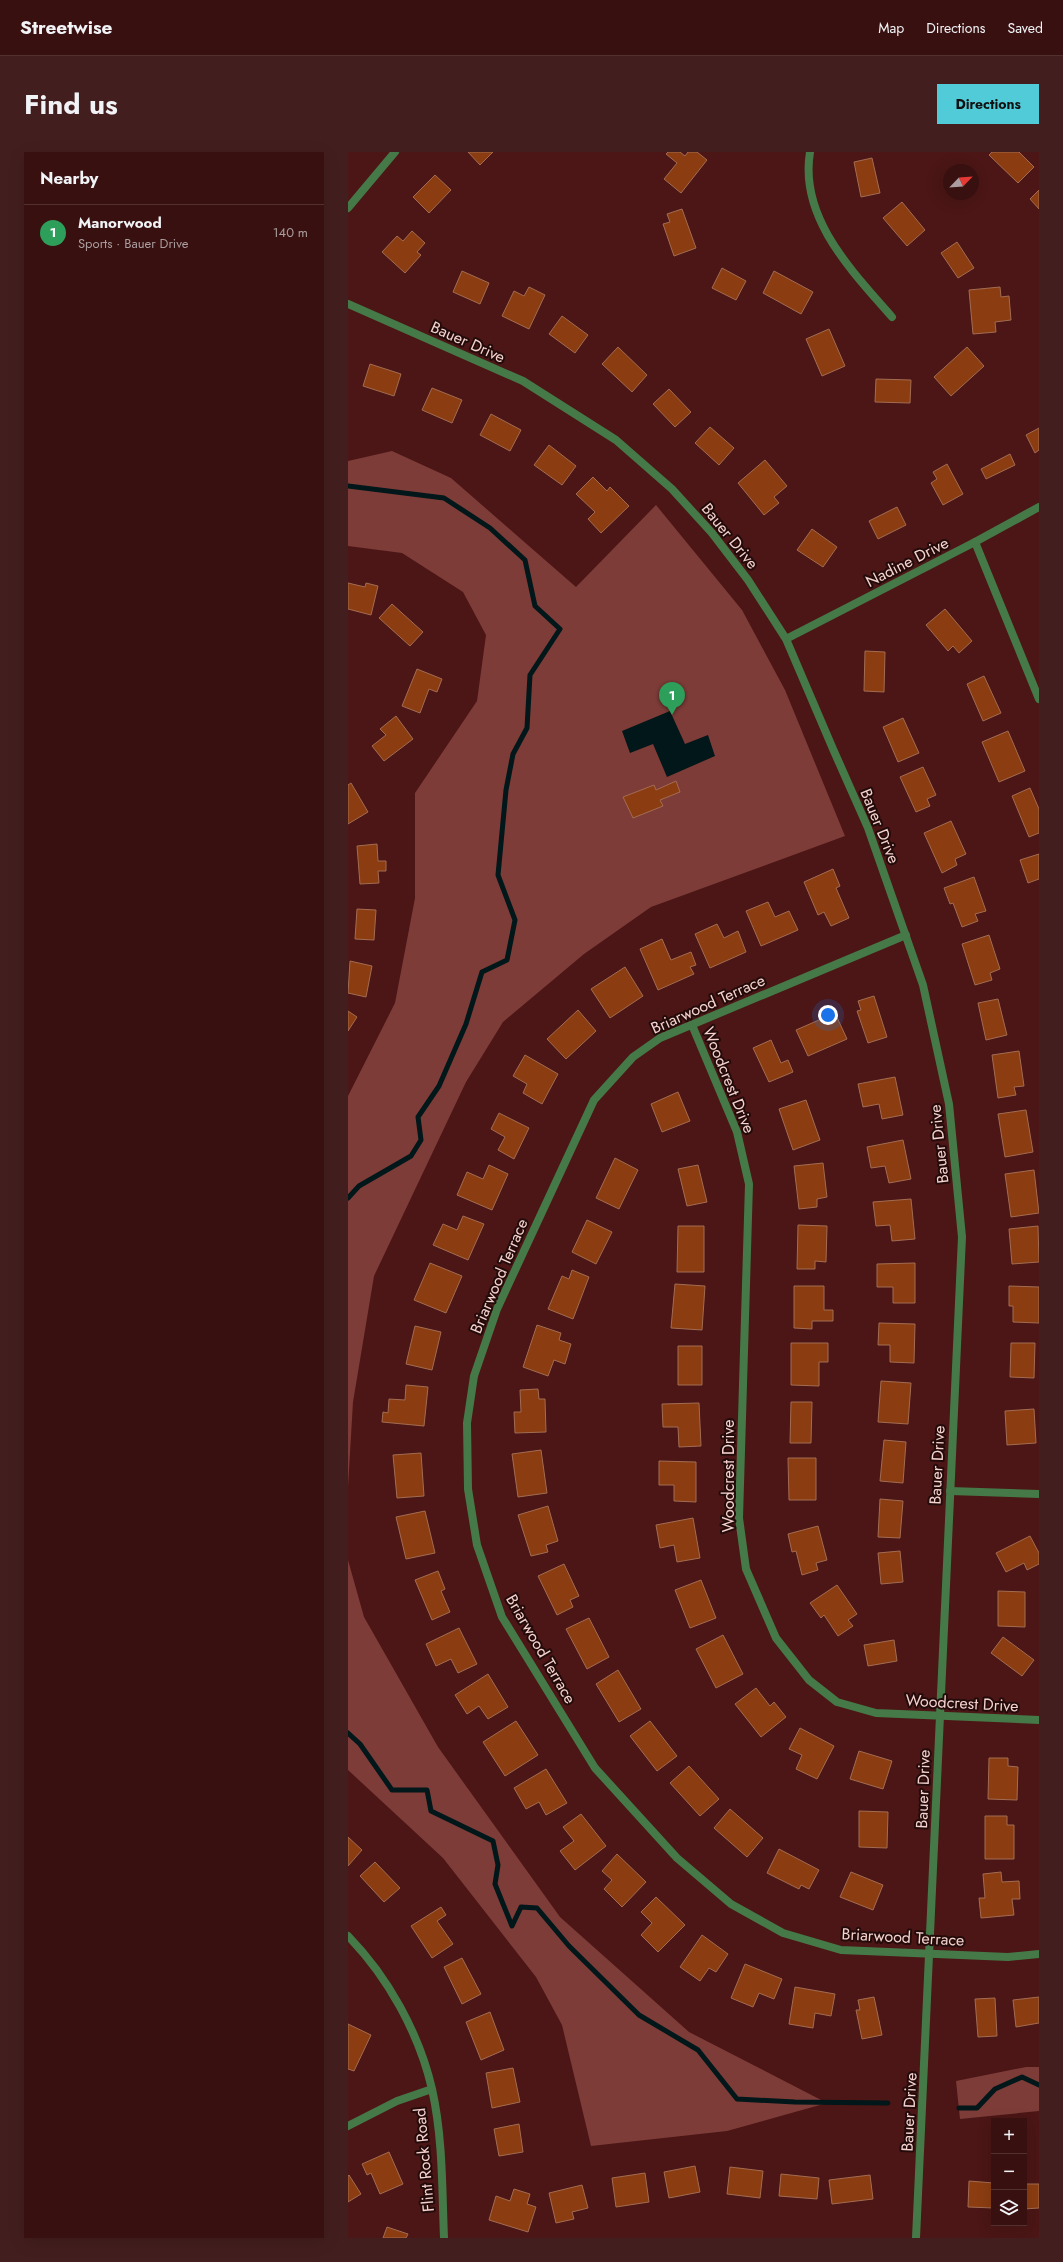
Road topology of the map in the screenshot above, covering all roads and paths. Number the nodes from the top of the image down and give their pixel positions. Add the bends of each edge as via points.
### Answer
1 (395, 152) edge
2 (810, 152) edge
3 (348, 208) edge
4 (348, 304) edge
5 (892, 316) dead end
6 (1039, 507) edge
7 (975, 542) junction
8 (786, 639) junction
9 (1039, 699) edge
10 (906, 935) junction
11 (692, 1025) junction
12 (950, 1491) junction
13 (1039, 1494) edge
14 (940, 1715) junction
15 (1039, 1720) edge
16 (348, 1936) edge
17 (930, 1954) junction
18 (1039, 1954) edge
19 (432, 2089) junction
20 (348, 2126) edge
21 (444, 2238) edge
22 (916, 2238) edge

1 - 3 street
2 - 5 street via 809,192 825,232 858,277
4 - 8 street, Bauer Drive via 523,382 616,440 672,489 712,533 748,580
6 - 7 street, Nadine Drive
7 - 8 street, Nadine Drive
7 - 9 street
8 - 10 street, Bauer Drive via 868,828
10 - 11 street, Briarwood Terrace
10 - 12 street, Bauer Drive via 923,985 949,1104 962,1237
11 - 14 street, Woodcrest Drive via 737,1132 749,1184 739,1518 746,1569 776,1638 809,1680 837,1702 876,1713
11 - 17 street, Briarwood Terrace via 660,1038 633,1057 594,1100 497,1309 474,1376 467,1423 468,1488 477,1545 502,1617 595,1768 677,1858 731,1904 784,1933 841,1950
12 - 13 street
12 - 14 street, Bauer Drive
14 - 15 street, Woodcrest Drive
14 - 17 street, Bauer Drive
16 - 19 street, Flint Rock Road via 367,1956 410,2026
17 - 18 street, Briarwood Terrace via 1008,1957
17 - 22 street, Bauer Drive
19 - 20 street via 398,2101
19 - 21 street, Flint Rock Road via 440,2139

